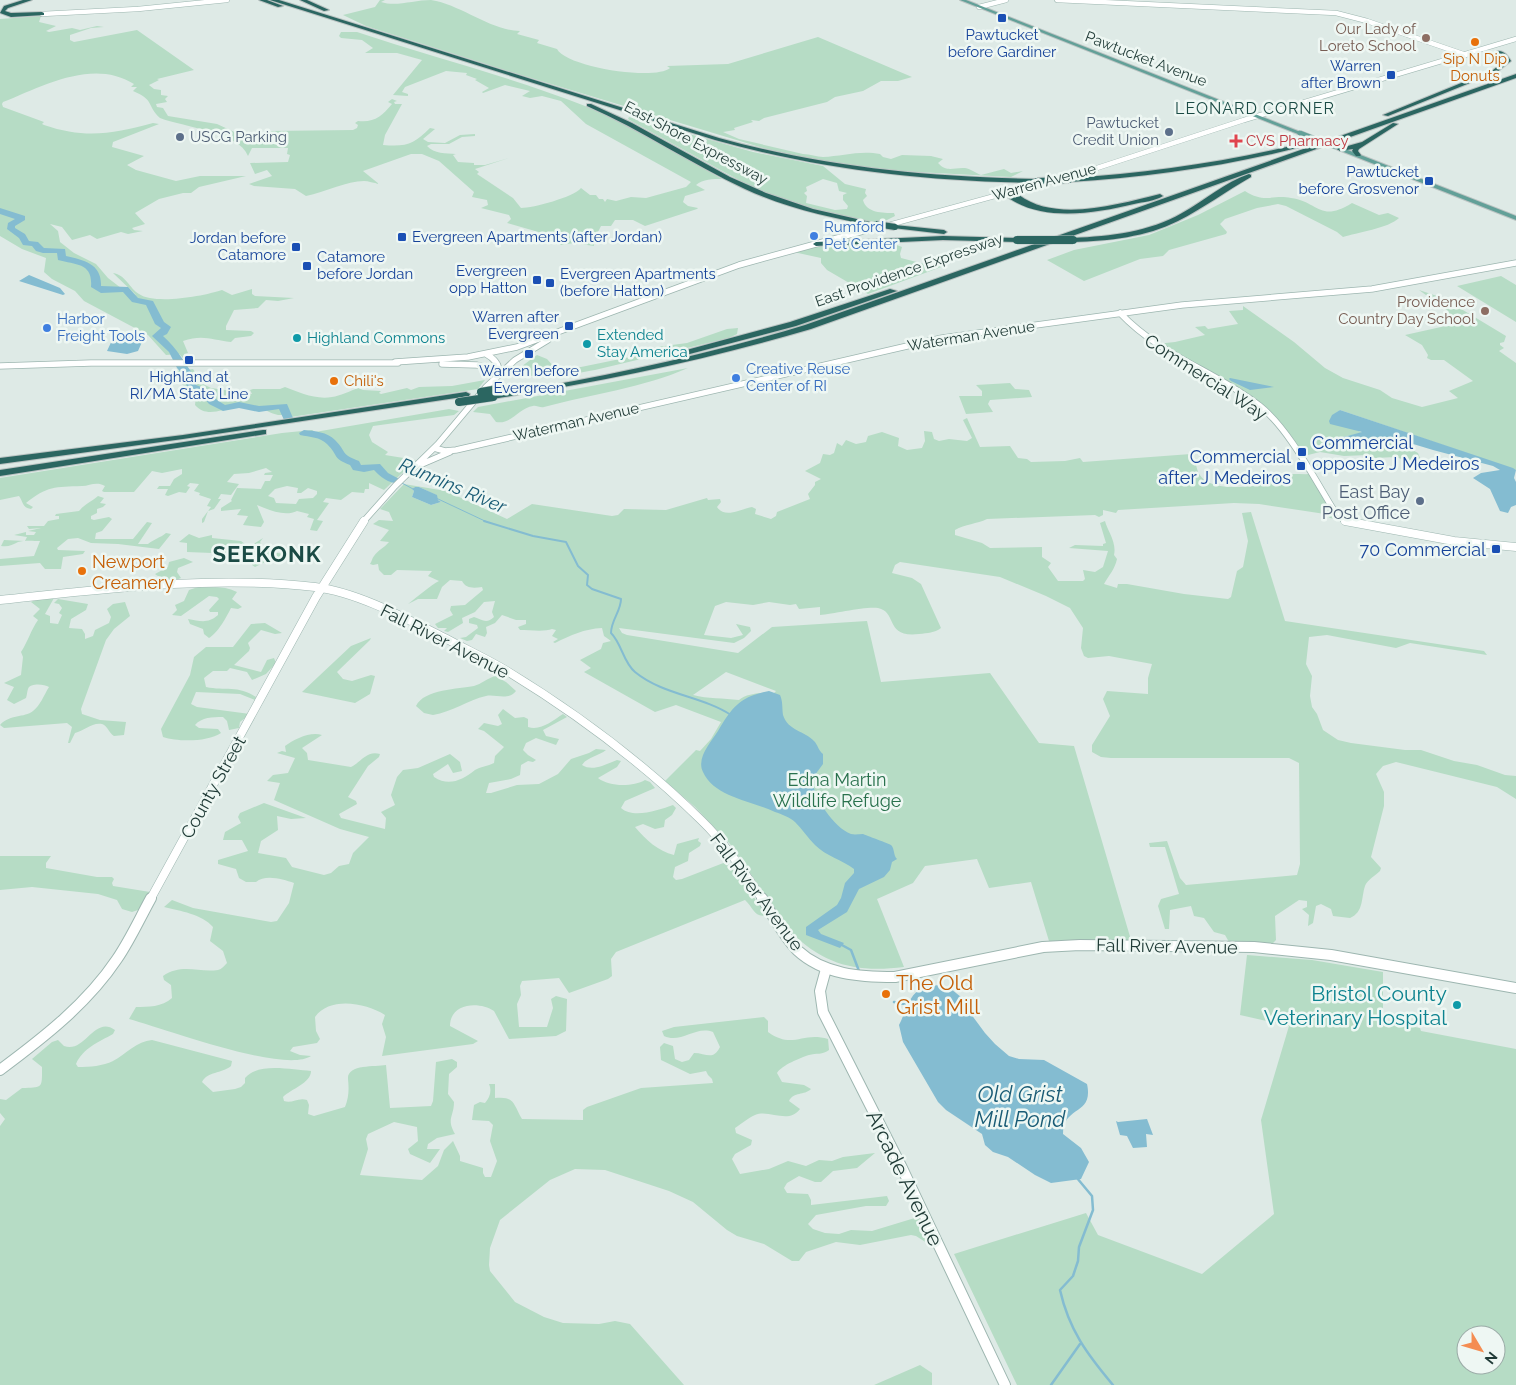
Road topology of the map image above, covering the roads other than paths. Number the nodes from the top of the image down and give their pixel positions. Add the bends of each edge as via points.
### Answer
1 (29, 0) edge
2 (227, 0) edge
3 (262, 0) edge
4 (273, 0) edge
5 (303, 0) edge
6 (962, 0) edge
7 (1006, 0) edge
8 (1056, 0) edge
9 (0, 7) edge
10 (980, 7) junction
11 (42, 14) junction
12 (0, 17) edge
13 (367, 29) junction
14 (1516, 39) edge
15 (1488, 48) junction
16 (1499, 52) joint
17 (1466, 55) junction
18 (1516, 70) edge
19 (1516, 76) edge
20 (1472, 91) junction
21 (1257, 116) junction
22 (1369, 122) junction
23 (1365, 142) junction
24 (1303, 145) junction
25 (1320, 145) junction
26 (1340, 149) junction
27 (1358, 156) junction
28 (1021, 189) junction
29 (1005, 193) junction
30 (1160, 196) junction
31 (1028, 204) junction
32 (1516, 218) edge
33 (1017, 240) junction
34 (816, 244) junction
35 (1516, 263) edge
36 (1120, 314) junction
37 (573, 328) junction
38 (555, 337) junction
39 (485, 357) junction
40 (492, 358) junction
41 (0, 362) edge
42 (395, 362) junction
43 (91, 363) junction
44 (442, 364) junction
45 (0, 366) edge
46 (491, 369) junction
47 (498, 376) junction
48 (486, 388) junction
49 (294, 424) junction
50 (434, 448) junction
51 (454, 451) junction
52 (0, 461) edge
53 (413, 468) junction
54 (0, 473) edge
55 (1516, 547) edge
56 (321, 588) junction
57 (0, 600) edge
58 (826, 969) junction
59 (1516, 988) edge
60 (0, 1070) edge
61 (1005, 1385) edge

1 - 9 highway
1 - 11 highway via 6,7 2,12
2 - 11 main road via 135,10
3 - 33 highway, East Shore Expressway, bridge via 565,96 636,126 732,180 815,211 896,227
4 - 13 highway, East Shore Expressway
5 - 13 highway
6 - 10 main road, Pawtucket Avenue
7 - 10 main road
8 - 17 main road via 1336,13
10 - 21 main road, Pawtucket Avenue
11 - 12 highway
13 - 24 highway, East Shore Expressway, bridge via 723,141 832,165 901,174 1036,180 1126,177 1243,160
14 - 15 main road, Warren Avenue
15 - 16 main road
15 - 17 main road, Warren Avenue
16 - 22 highway via 1508,61 1495,71
17 - 21 main road, Warren Avenue
18 - 22 highway, East Providence Expressway
19 - 20 highway, East Providence Expressway
20 - 23 highway via 1396,124
20 - 25 highway, East Providence Expressway
21 - 26 main road, Pawtucket Avenue, bridge
21 - 28 main road, Warren Avenue
22 - 24 highway, East Providence Expressway
23 - 26 highway
23 - 27 highway via 1355,149
24 - 30 highway, East Providence Expressway
25 - 33 highway, East Shore Expressway, bridge via 1241,180 1164,224 1120,236
25 - 49 highway, East Providence Expressway, bridge via 800,330 649,369 493,397
26 - 27 main road, Pawtucket Avenue
27 - 32 main road, Pawtucket Avenue
28 - 29 main road, Warren Avenue
28 - 31 highway via 1016,196
29 - 31 highway
29 - 34 main road, Warren Avenue
30 - 31 highway via 1085,212
30 - 49 highway, East Providence Expressway, bridge via 838,310 769,331 642,363
33 - 34 highway via 937,238
34 - 37 main road, Warren Avenue via 733,267
35 - 36 main road, Waterman Avenue via 1372,289 1207,302
36 - 51 main road, Waterman Avenue via 934,340
36 - 55 main road, Commercial Way via 1150,341 1267,412 1284,431 1335,512 1345,521 1454,541
37 - 38 main road, Warren Avenue
37 - 39 main road, Warren Avenue
38 - 40 main road, Warren Avenue via 524,350
38 - 47 main road via 520,357
39 - 40 main road
39 - 42 main road
39 - 44 main road
39 - 46 main road
40 - 47 main road via 500,369
41 - 43 main road
42 - 43 main road
42 - 44 main road
43 - 45 main road
44 - 46 main road via 477,365
46 - 48 main road
47 - 48 main road
48 - 50 main road
49 - 52 highway
49 - 54 highway
50 - 51 main road, Waterman Avenue
50 - 53 main road
51 - 53 main road
53 - 56 main road, County Street via 361,524
56 - 57 main road, Fall River Avenue via 212,582 135,586
56 - 58 main road, Fall River Avenue via 372,603 466,649 537,690 610,741 702,821 744,872 789,941
56 - 60 main road, County Street via 118,958 101,983 78,1007
58 - 59 main road, Fall River Avenue via 870,977 895,977 1043,948 1080,945 1254,947 1331,955
58 - 61 main road, Arcade Avenue via 819,1003

